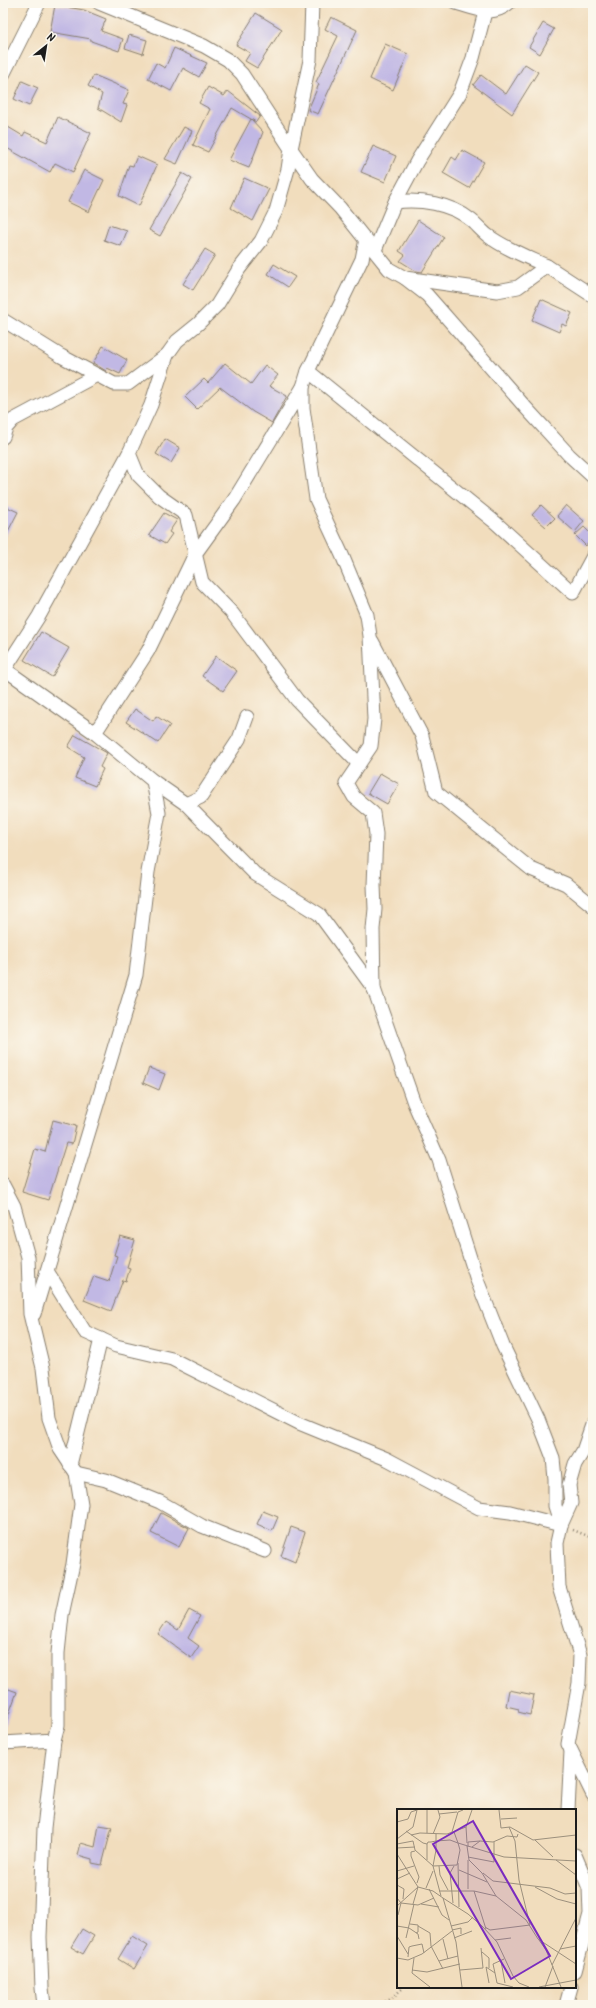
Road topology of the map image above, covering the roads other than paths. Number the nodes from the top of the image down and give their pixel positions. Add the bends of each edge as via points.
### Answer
1 (39, 3) edge
2 (99, 3) edge
3 (312, 3) edge
4 (456, 3) edge
5 (510, 3) edge
6 (485, 12) junction
7 (3, 75) edge
8 (290, 149) junction
9 (395, 202) junction
10 (366, 239) junction
11 (375, 250) junction
12 (547, 266) junction
13 (405, 278) junction
14 (593, 296) edge
15 (3, 320) edge
16 (167, 354) junction
17 (308, 371) junction
18 (97, 375) junction
19 (303, 387) junction
20 (3, 437) edge
21 (129, 453) junction
22 (593, 477) edge
23 (195, 554) junction
24 (593, 556) edge
25 (370, 636) junction
26 (4, 669) edge
27 (247, 717) dead end
28 (94, 733) junction
29 (359, 764) junction
30 (153, 781) junction
31 (186, 804) junction
32 (593, 906) edge
33 (374, 989) junction
34 (3, 1185) edge
35 (48, 1271) junction
36 (31, 1324) junction
37 (100, 1338) junction
38 (593, 1422) edge
39 (73, 1469) junction
40 (562, 1525) junction
41 (265, 1551) dead end
42 (54, 1740) junction
43 (3, 1743) edge
44 (571, 1751) junction
45 (593, 1795) edge
46 (568, 1809) edge
47 (576, 1857) edge
48 (576, 1967) edge
49 (571, 1988) edge
50 (44, 2005) edge
51 (566, 2005) edge

1 - 7 street
2 - 8 street via 204,46 228,60 242,74
3 - 8 street via 310,60
4 - 6 street
5 - 6 street
6 - 9 street via 473,58 460,93 417,161
8 - 10 street via 312,179
8 - 16 street via 288,169 276,211 260,241 216,305 177,341
9 - 11 street
9 - 12 street via 409,200 454,209 470,219 487,235
10 - 11 street
10 - 17 street via 362,259
11 - 13 street via 389,269
12 - 13 street via 518,286 497,291
12 - 14 street
13 - 22 street via 427,295 526,408
15 - 18 street
16 - 18 street via 128,384 114,384
16 - 21 street via 151,405
17 - 19 street
17 - 24 street via 496,523 573,593
18 - 20 street via 13,420
19 - 23 street via 234,500
19 - 25 street via 303,408 316,499 367,615
21 - 23 street via 138,475 159,496 186,515
21 - 26 street via 39,616
23 - 28 street via 148,651
23 - 29 street via 202,582 232,613 297,700
25 - 29 street via 374,719 371,746
25 - 32 street via 422,736 436,792 531,869 566,884
26 - 28 street
27 - 31 street via 239,739 201,797
28 - 30 street
29 - 33 street via 346,783 354,797 373,813 376,834
30 - 31 street
30 - 35 street via 159,813 148,872 136,975
31 - 33 street via 255,874 319,914
33 - 40 street via 414,1103 439,1160 477,1280 503,1346 553,1458 555,1506
34 - 36 street via 14,1206 28,1257
35 - 36 street
35 - 37 street via 85,1332
36 - 39 street via 42,1368 49,1418 60,1449
37 - 39 street
37 - 40 street via 116,1346 172,1359 299,1423 387,1459 479,1508 510,1512
38 - 40 street via 583,1451 575,1464 569,1485 571,1503
39 - 41 street via 153,1499 202,1526
39 - 42 street via 81,1504 59,1638 59,1712
40 - 44 street via 557,1543 559,1587 580,1655 568,1744
42 - 43 street
42 - 50 street via 44,1828 40,1937
44 - 45 street
44 - 46 street
47 - 48 street via 589,1888 590,1914
49 - 51 street

